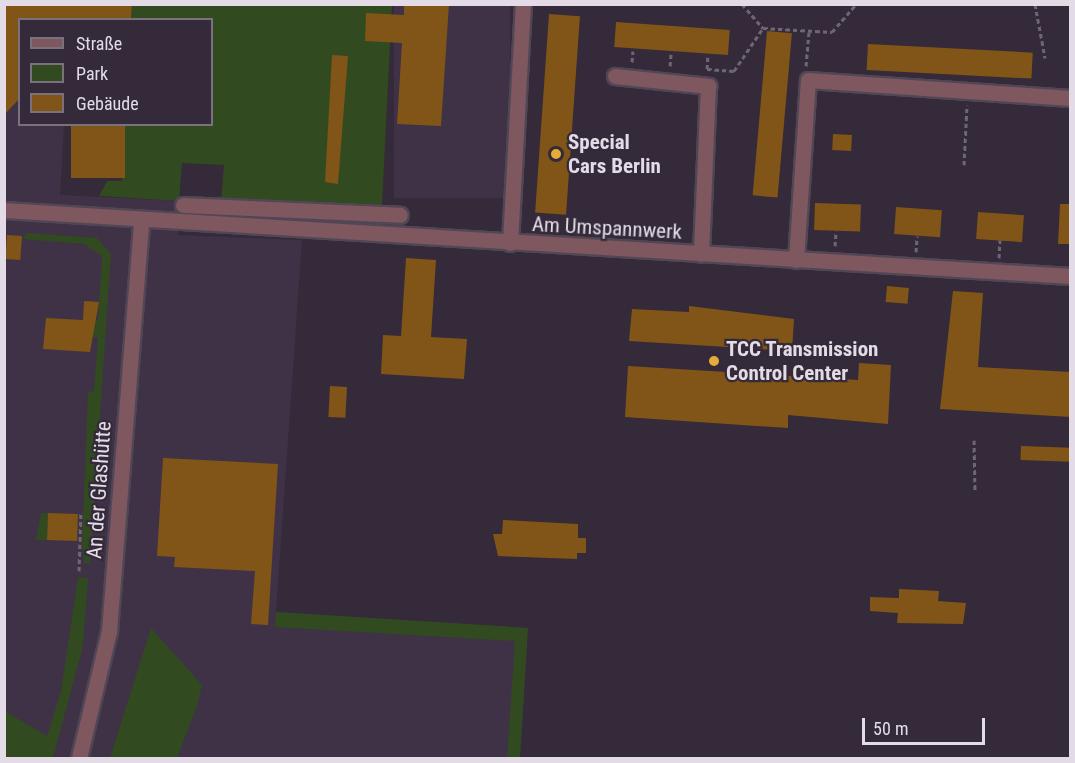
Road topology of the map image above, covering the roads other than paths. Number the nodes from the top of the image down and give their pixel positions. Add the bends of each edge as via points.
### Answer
1 (523, 4) edge
2 (615, 76) dead end
3 (1071, 98) edge
4 (183, 205) dead end
5 (4, 210) edge
6 (400, 215) dead end
7 (141, 220) junction
8 (510, 243) junction
9 (701, 254) junction
10 (796, 260) junction
11 (1071, 276) edge
12 (79, 759) edge

1 - 8 street
2 - 9 street via 702,81 710,90
3 - 10 street via 808,80
4 - 6 street
5 - 7 street, Am Umspannwerk
7 - 8 street, Am Umspannwerk
7 - 12 street, An der Glashütte via 109,631
8 - 9 street, Am Umspannwerk
9 - 10 street, Am Umspannwerk
10 - 11 street, Am Umspannwerk

